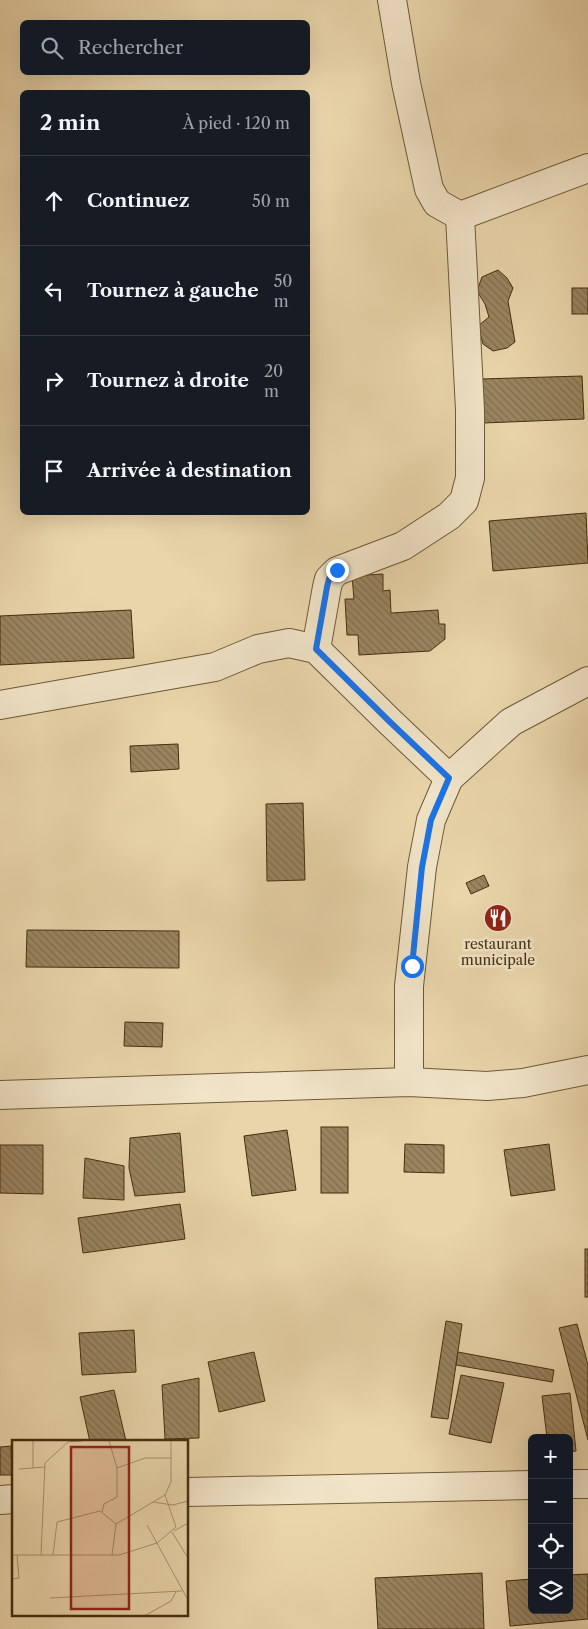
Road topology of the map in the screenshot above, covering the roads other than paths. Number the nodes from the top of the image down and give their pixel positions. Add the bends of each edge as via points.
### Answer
1 (392, 0) edge
2 (588, 168) edge
3 (460, 216) junction
4 (316, 649) junction
5 (588, 681) edge
6 (0, 705) edge
7 (449, 778) junction
8 (588, 1070) edge
9 (409, 1082) junction
10 (0, 1095) edge
11 (573, 1484) edge
12 (588, 1484) edge
13 (528, 1485) edge
14 (189, 1492) edge

1 - 3 street via 429,189 437,203
2 - 3 street
3 - 4 street via 470,410 470,478 464,501 449,516 404,546 337,570 329,579
4 - 6 street via 289,643 258,649 215,668
4 - 7 street
5 - 7 street via 511,722
7 - 9 street via 431,820 422,867 409,986
8 - 9 street via 523,1083 488,1086
9 - 10 street
11 - 12 street
13 - 14 street

